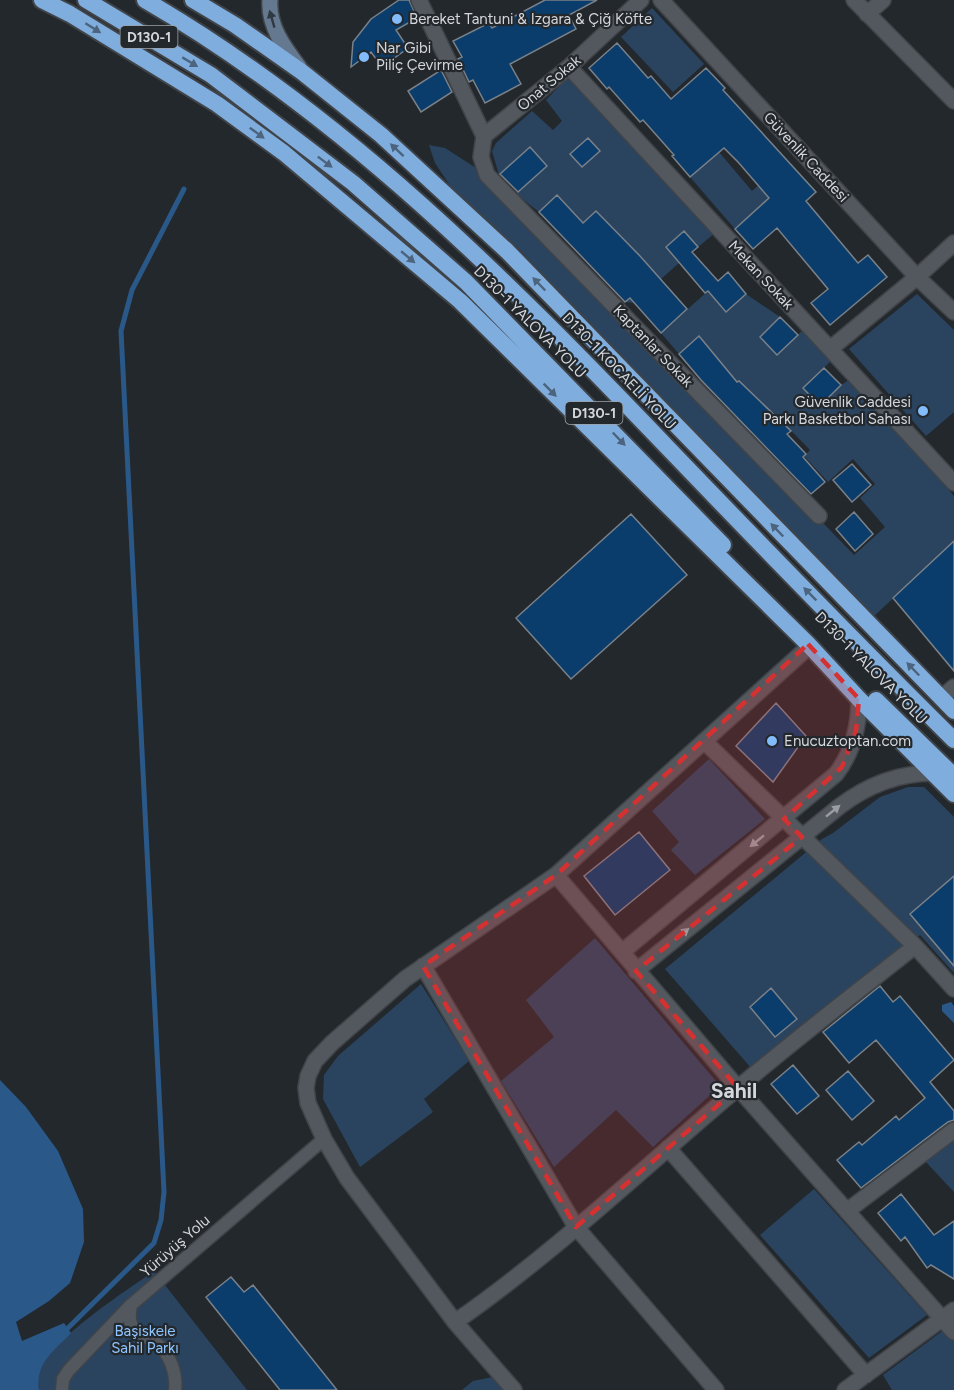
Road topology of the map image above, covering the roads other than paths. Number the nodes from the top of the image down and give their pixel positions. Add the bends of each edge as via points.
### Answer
1 (42, 0) edge
2 (86, 0) edge
3 (145, 0) edge
4 (193, 0) edge
5 (270, 0) edge
6 (419, 0) edge
7 (641, 0) edge
8 (661, 0) edge
9 (854, 0) edge
10 (883, 0) edge
11 (867, 14) junction
12 (568, 67) junction
13 (302, 72) junction
14 (954, 101) edge
15 (484, 136) junction
16 (954, 243) edge
17 (917, 277) junction
18 (519, 295) junction
19 (954, 312) edge
20 (586, 333) junction
21 (830, 349) junction
22 (954, 483) edge
23 (819, 516) dead end
24 (808, 644) junction
25 (948, 693) edge
26 (859, 699) junction
27 (954, 711) edge
28 (954, 740) edge
29 (704, 741) junction
30 (933, 773) junction
31 (954, 776) edge
32 (954, 794) edge
33 (784, 819) junction
34 (802, 837) junction
35 (556, 875) junction
36 (915, 946) junction
37 (622, 952) junction
38 (423, 966) junction
39 (636, 971) junction
40 (954, 989) edge
41 (738, 1088) junction
42 (954, 1130) edge
43 (324, 1138) junction
44 (668, 1148) junction
45 (847, 1211) junction
46 (576, 1227) junction
47 (131, 1305) junction
48 (948, 1314) edge
49 (455, 1322) junction
50 (954, 1332) edge
51 (866, 1375) junction
52 (63, 1390) edge
53 (175, 1390) edge
54 (514, 1390) edge
55 (716, 1390) edge
56 (845, 1390) edge

1 -> 24 highway via 217,104 302,168 460,301
2 -> 31 highway, D130-1 YALOVA YOLU / D130-1 via 211,75 353,183 466,282
3 - 18 highway, D130-1 KOCAELİ YOLU / D130-1 via 232,54 326,123
4 - 13 highway
13 -> 5 main road via 272,24
6 - 15 street
7 - 12 street, Onat Sokak
8 - 17 street, Güvenlik Caddesi
9 - 11 street
10 - 11 street
11 - 14 street
12 - 15 street, Onat Sokak
12 - 21 street, Mekan Sokak
20 -> 13 highway via 465,212 381,135
15 - 23 street, Kaptanlar Sokak via 481,157 487,176
16 - 17 street
17 - 19 street, Güvenlik Caddesi
17 - 21 street
18 - 20 highway
28 -> 18 highway, D130-1 KOCAELİ YOLU / D130-1
25 -> 20 highway
21 - 22 street, Mekan Sokak
24 - 26 highway
24 - 29 street
25 - 27 highway
26 - 30 highway
26 - 33 street via 856,731 842,766
29 - 33 street
29 - 35 street
30 - 32 highway
34 -> 30 street via 861,791 905,776
33 - 34 street
33 -> 37 street
34 - 36 street
39 -> 34 street
35 - 37 street
35 - 38 street
36 - 40 street
36 - 41 street
37 - 39 street
38 - 43 street via 315,1061 306,1088 308,1103
38 - 46 street
39 - 41 street
41 - 44 street
41 - 45 street
42 - 45 street
43 - 47 street, Yürüyüş Yolu
43 - 49 street via 347,1178
44 - 46 street
44 - 51 street
45 - 48 street
46 - 49 street
46 - 55 street
47 - 52 street, Yürüyüş Yolu via 69,1370 63,1379
47 - 53 street via 129,1320 134,1330 158,1344 168,1356
48 - 50 street
48 - 51 street
49 - 54 street
51 - 56 street

